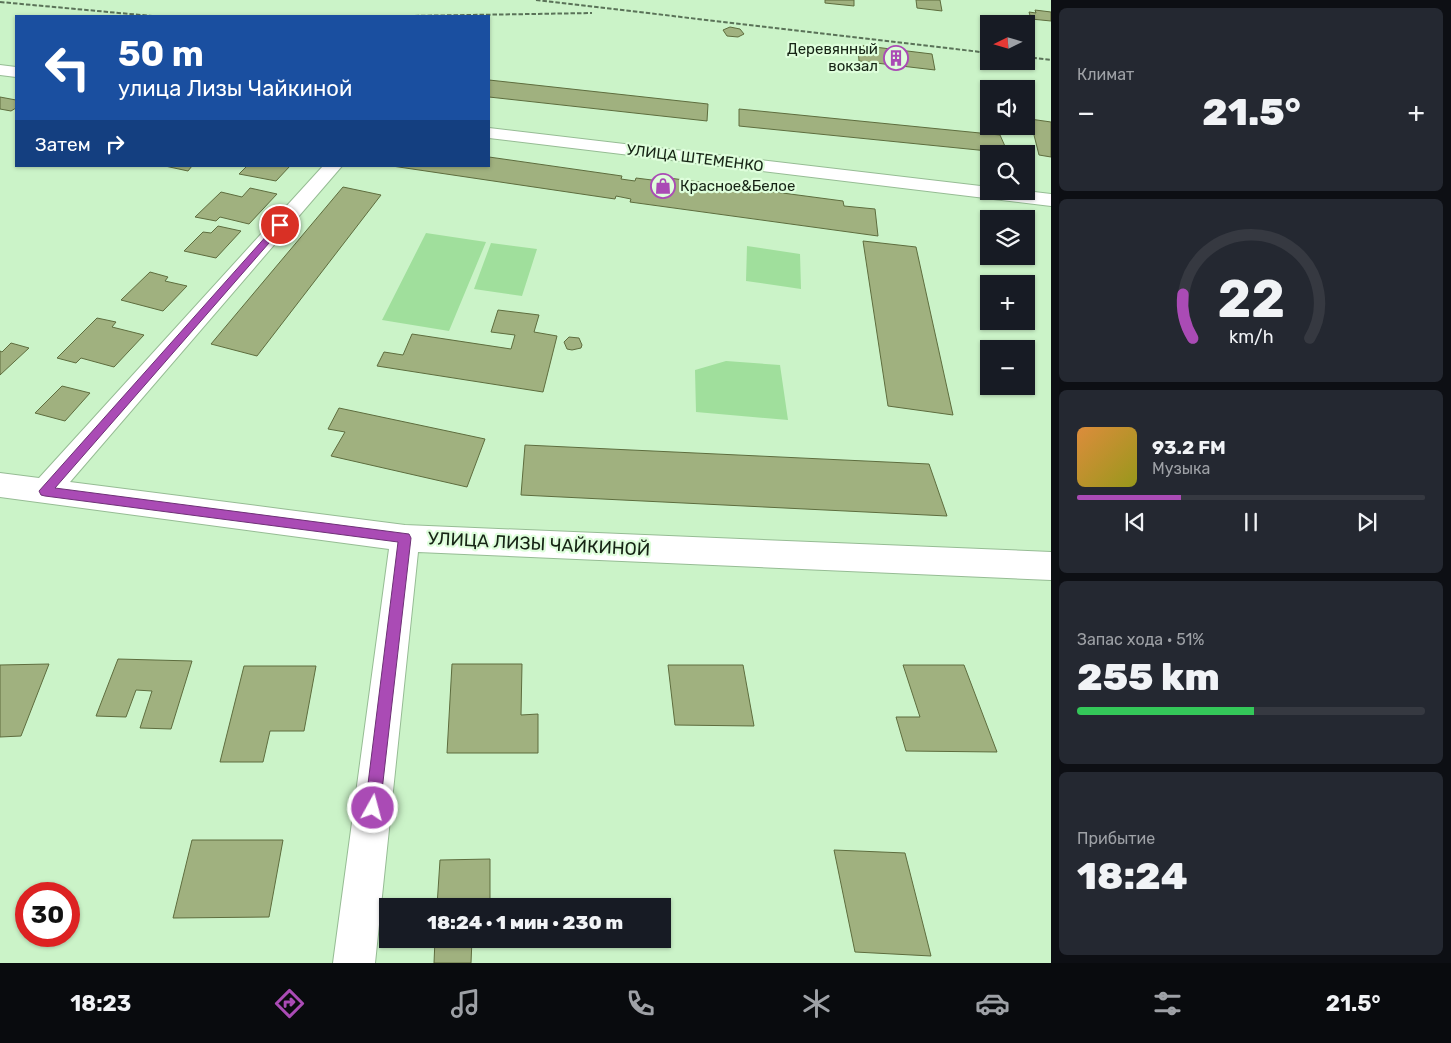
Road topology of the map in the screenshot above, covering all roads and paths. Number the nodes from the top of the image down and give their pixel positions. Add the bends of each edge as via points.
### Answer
1 (0, 70) edge
2 (15, 72) edge
3 (490, 133) edge
4 (331, 167) edge
5 (1051, 200) edge
6 (0, 485) edge
7 (45, 491) junction
8 (405, 538) junction
9 (1051, 566) edge
10 (354, 963) edge

1 - 2 street
3 - 5 street, УЛИЦА ШТЕМЕНКО
4 - 7 street
6 - 7 street, УЛИЦА ЛИЗЫ ЧАЙКИНОЙ
7 - 8 street, УЛИЦА ЛИЗЫ ЧАЙКИНОЙ
8 - 9 street, УЛИЦА ЛИЗЫ ЧАЙКИНОЙ
8 - 10 street

